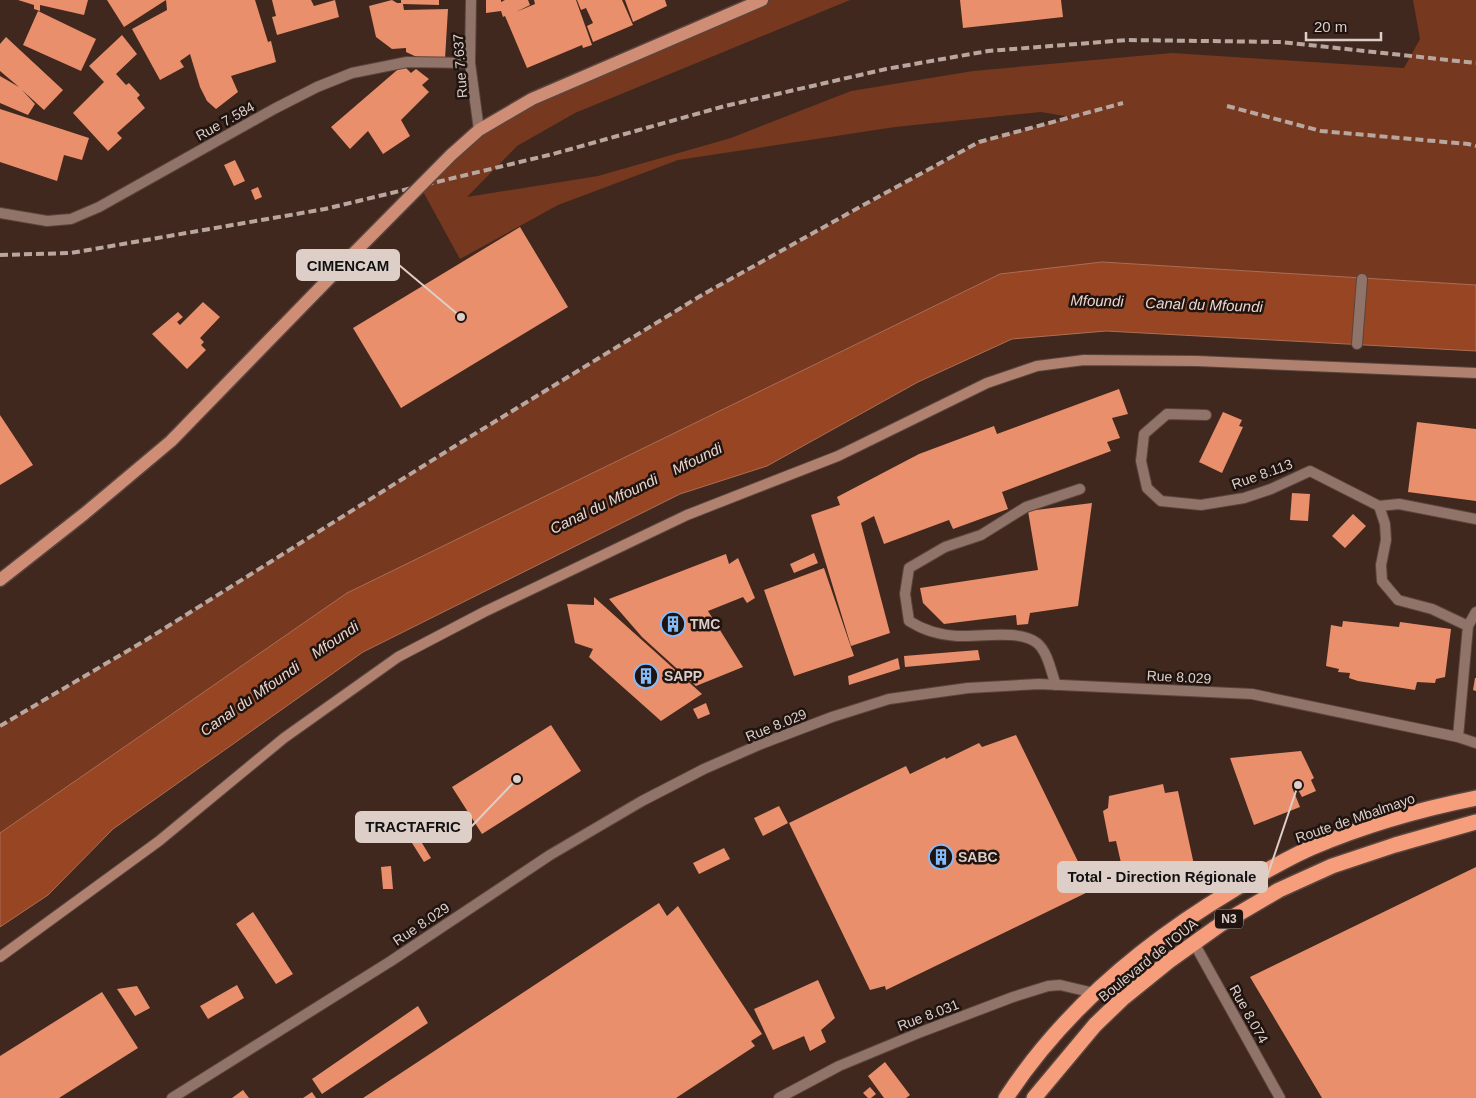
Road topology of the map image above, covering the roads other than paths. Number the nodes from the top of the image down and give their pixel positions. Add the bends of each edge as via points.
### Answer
1 (471, 0) edge
2 (762, 0) edge
3 (470, 63) junction
4 (479, 130) junction
5 (0, 213) edge
6 (1362, 279) dead end
7 (1357, 344) dead end
8 (1476, 373) edge
9 (1206, 415) dead end
10 (1080, 489) dead end
11 (1379, 506) junction
12 (1476, 519) edge
13 (0, 580) edge
14 (1476, 612) edge
15 (1468, 626) junction
16 (1056, 685) junction
17 (1458, 737) junction
18 (1476, 743) edge
19 (1476, 798) edge
20 (1476, 822) edge
21 (1194, 942) junction
22 (0, 957) edge
23 (1094, 994) junction
24 (172, 1098) edge
25 (779, 1098) edge
26 (1006, 1098) edge
27 (1034, 1098) edge
28 (1280, 1098) edge

1 - 3 street, Rue 7.637
2 - 4 main road via 532,99
3 - 4 street, Rue 7.637
3 - 5 street, Rue 7.584 via 407,62 352,73 274,109 98,207 71,218 47,221
4 - 13 main road, bridge via 171,441
6 - 7 street
8 - 22 main road via 1197,361 1084,360 1038,366 987,383 838,456 679,519 398,657 284,738 159,841
9 - 11 street, Rue 8.113 via 1167,414 1144,434 1141,461 1147,488 1161,501 1201,505 1244,498 1310,471
10 - 16 street via 1026,508 981,536 945,547 909,568 905,594 909,621 922,629 956,636 1017,636 1036,642 1043,650
11 - 12 street, Rue 8.113 via 1399,504
11 - 15 street via 1386,540 1381,565 1382,581 1398,600 1432,609
14 - 15 street
15 - 17 street
16 - 17 street, Rue 8.029 via 1252,694
16 - 24 street, Rue 8.029 via 968,688 889,699 832,717 704,769 550,855 391,961
17 - 18 street, Rue 8.029
19 - 23 highway, Route de Mbalmayo / N3 via 1394,818 1313,847 1266,870 1207,905 1148,946
20 - 21 highway, Boulevard de l'OUA / N3 via 1332,866 1279,890
21 - 27 highway, Boulevard de l'OUA / N3 via 1122,998 1095,1024
21 - 28 street, Rue 8.074
23 - 25 street, Rue 8.031 via 1048,986 1013,997 839,1066
23 - 26 highway, Route de Mbalmayo / N3 via 1057,1031

